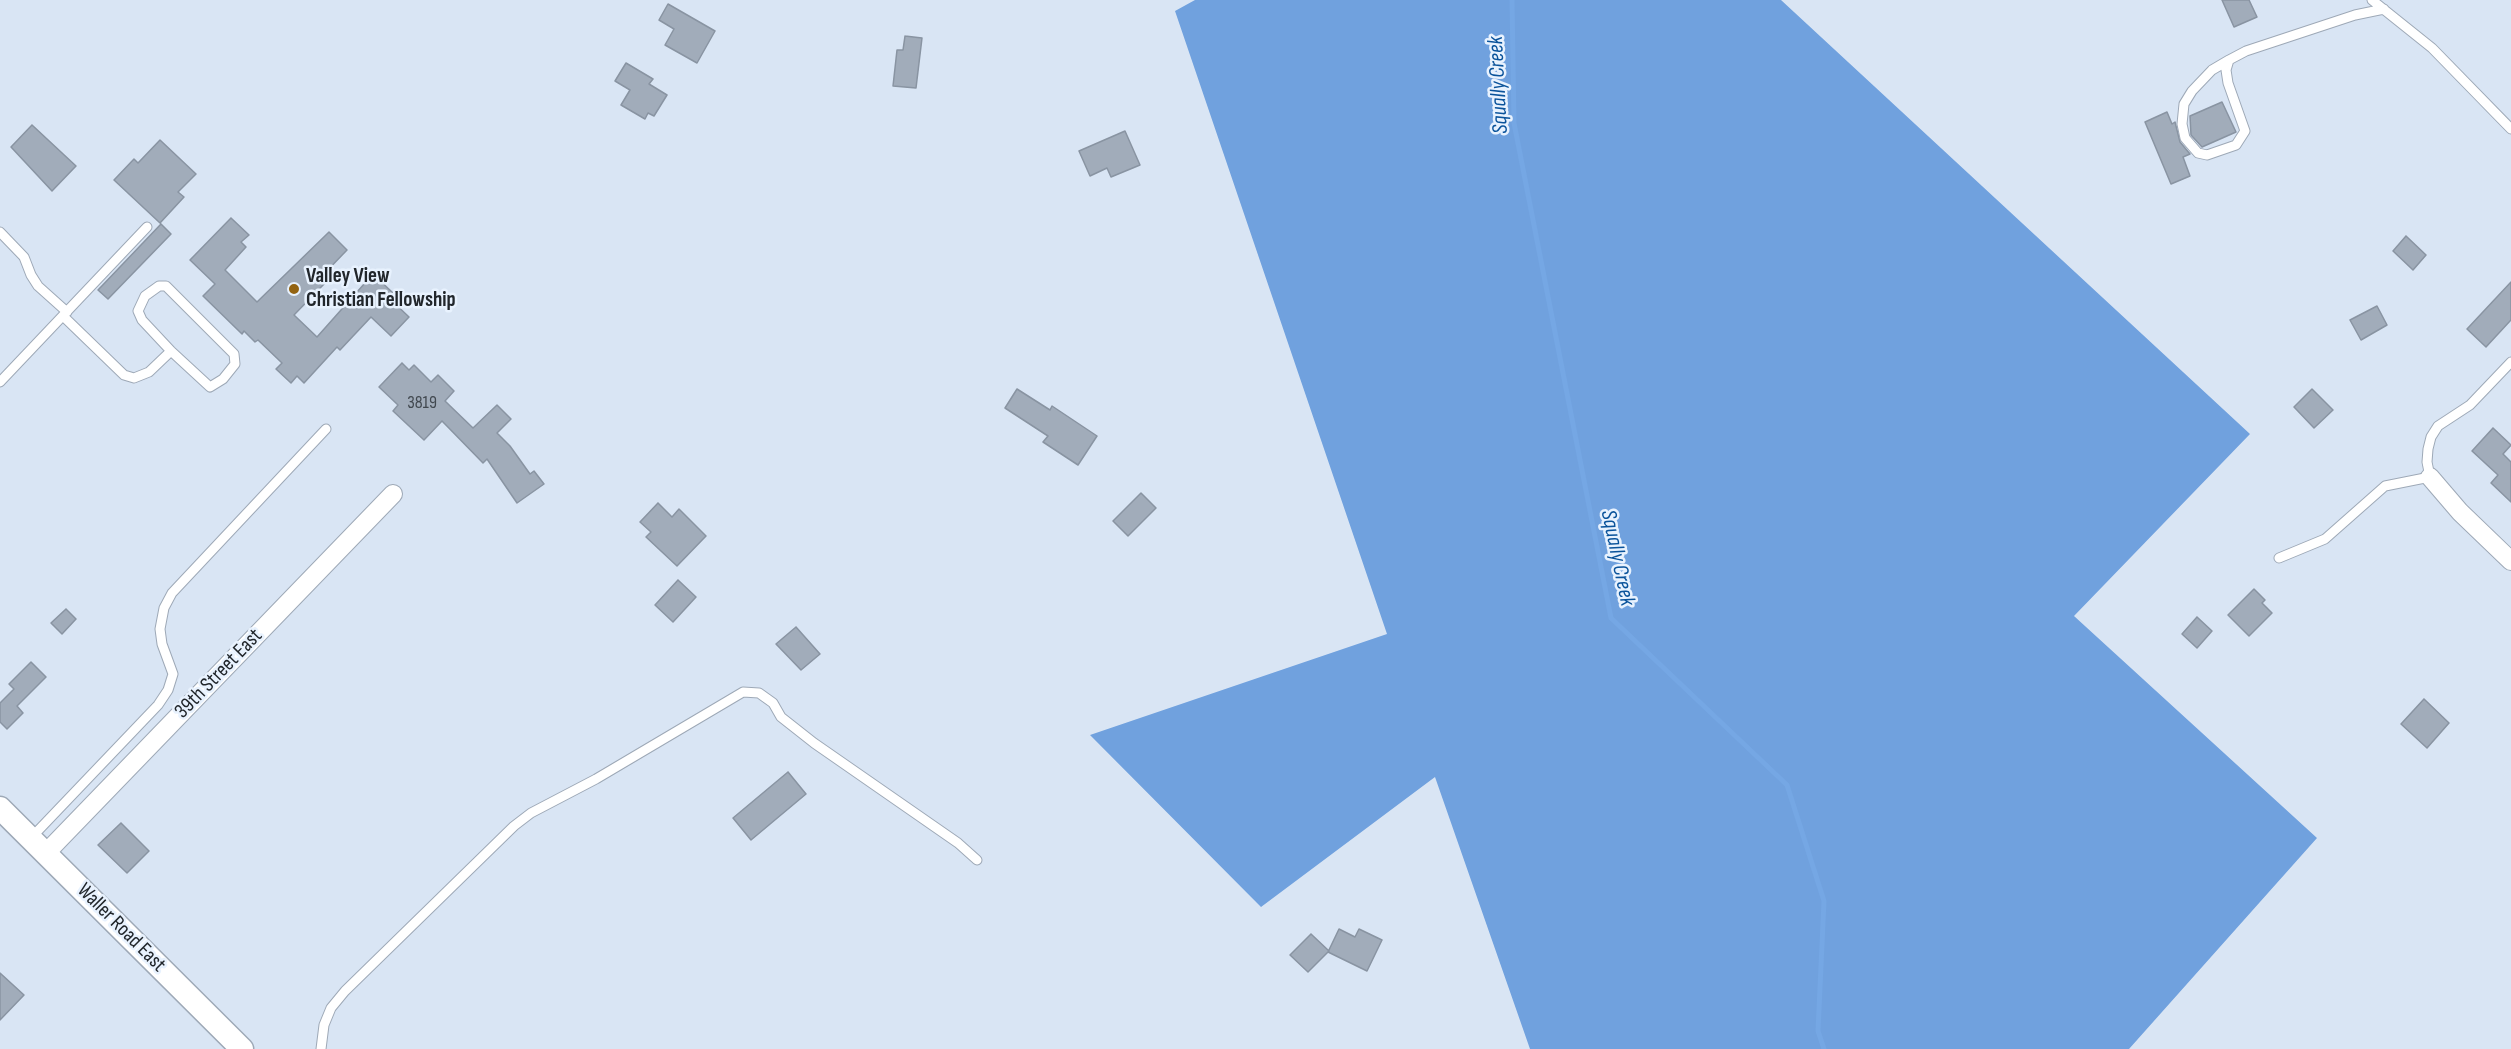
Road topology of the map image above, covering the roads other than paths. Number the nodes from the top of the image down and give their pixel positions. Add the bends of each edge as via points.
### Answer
1 (2372, 0) edge
2 (2384, 9) junction
3 (2229, 60) junction
4 (2511, 129) edge
5 (147, 227) dead end
6 (0, 232) edge
7 (65, 314) junction
8 (171, 351) junction
9 (2511, 362) edge
10 (0, 382) edge
11 (326, 429) dead end
12 (2430, 477) junction
13 (393, 494) dead end
14 (2278, 558) dead end
15 (2511, 561) edge
16 (0, 808) edge
17 (39, 846) junction
18 (977, 860) dead end
19 (242, 1049) edge
20 (321, 1049) edge

1 - 2 lane
2 - 3 lane via 2293,34
2 - 4 lane via 2432,48
3 - 3 lane via 2205,77 2184,104 2185,138 2198,153 2207,155 2236,145 2245,131 2228,83
5 - 7 lane
6 - 7 lane via 24,257 38,286
7 - 8 lane via 124,375 134,378 149,372
7 - 10 lane
8 - 8 lane via 210,387 236,364 234,354 166,286 159,286 145,296 138,311
9 - 12 lane via 2470,405 2438,426 2428,449
11 - 17 lane via 172,593 160,629 173,674 168,690
12 - 14 lane via 2385,486 2325,539
12 - 15 street
13 - 17 street, 39th Street East
16 - 17 street, Waller Road East
17 - 19 street, Waller Road East
18 - 20 lane via 813,743 781,717 773,703 759,693 743,692 514,826 345,991 331,1008

